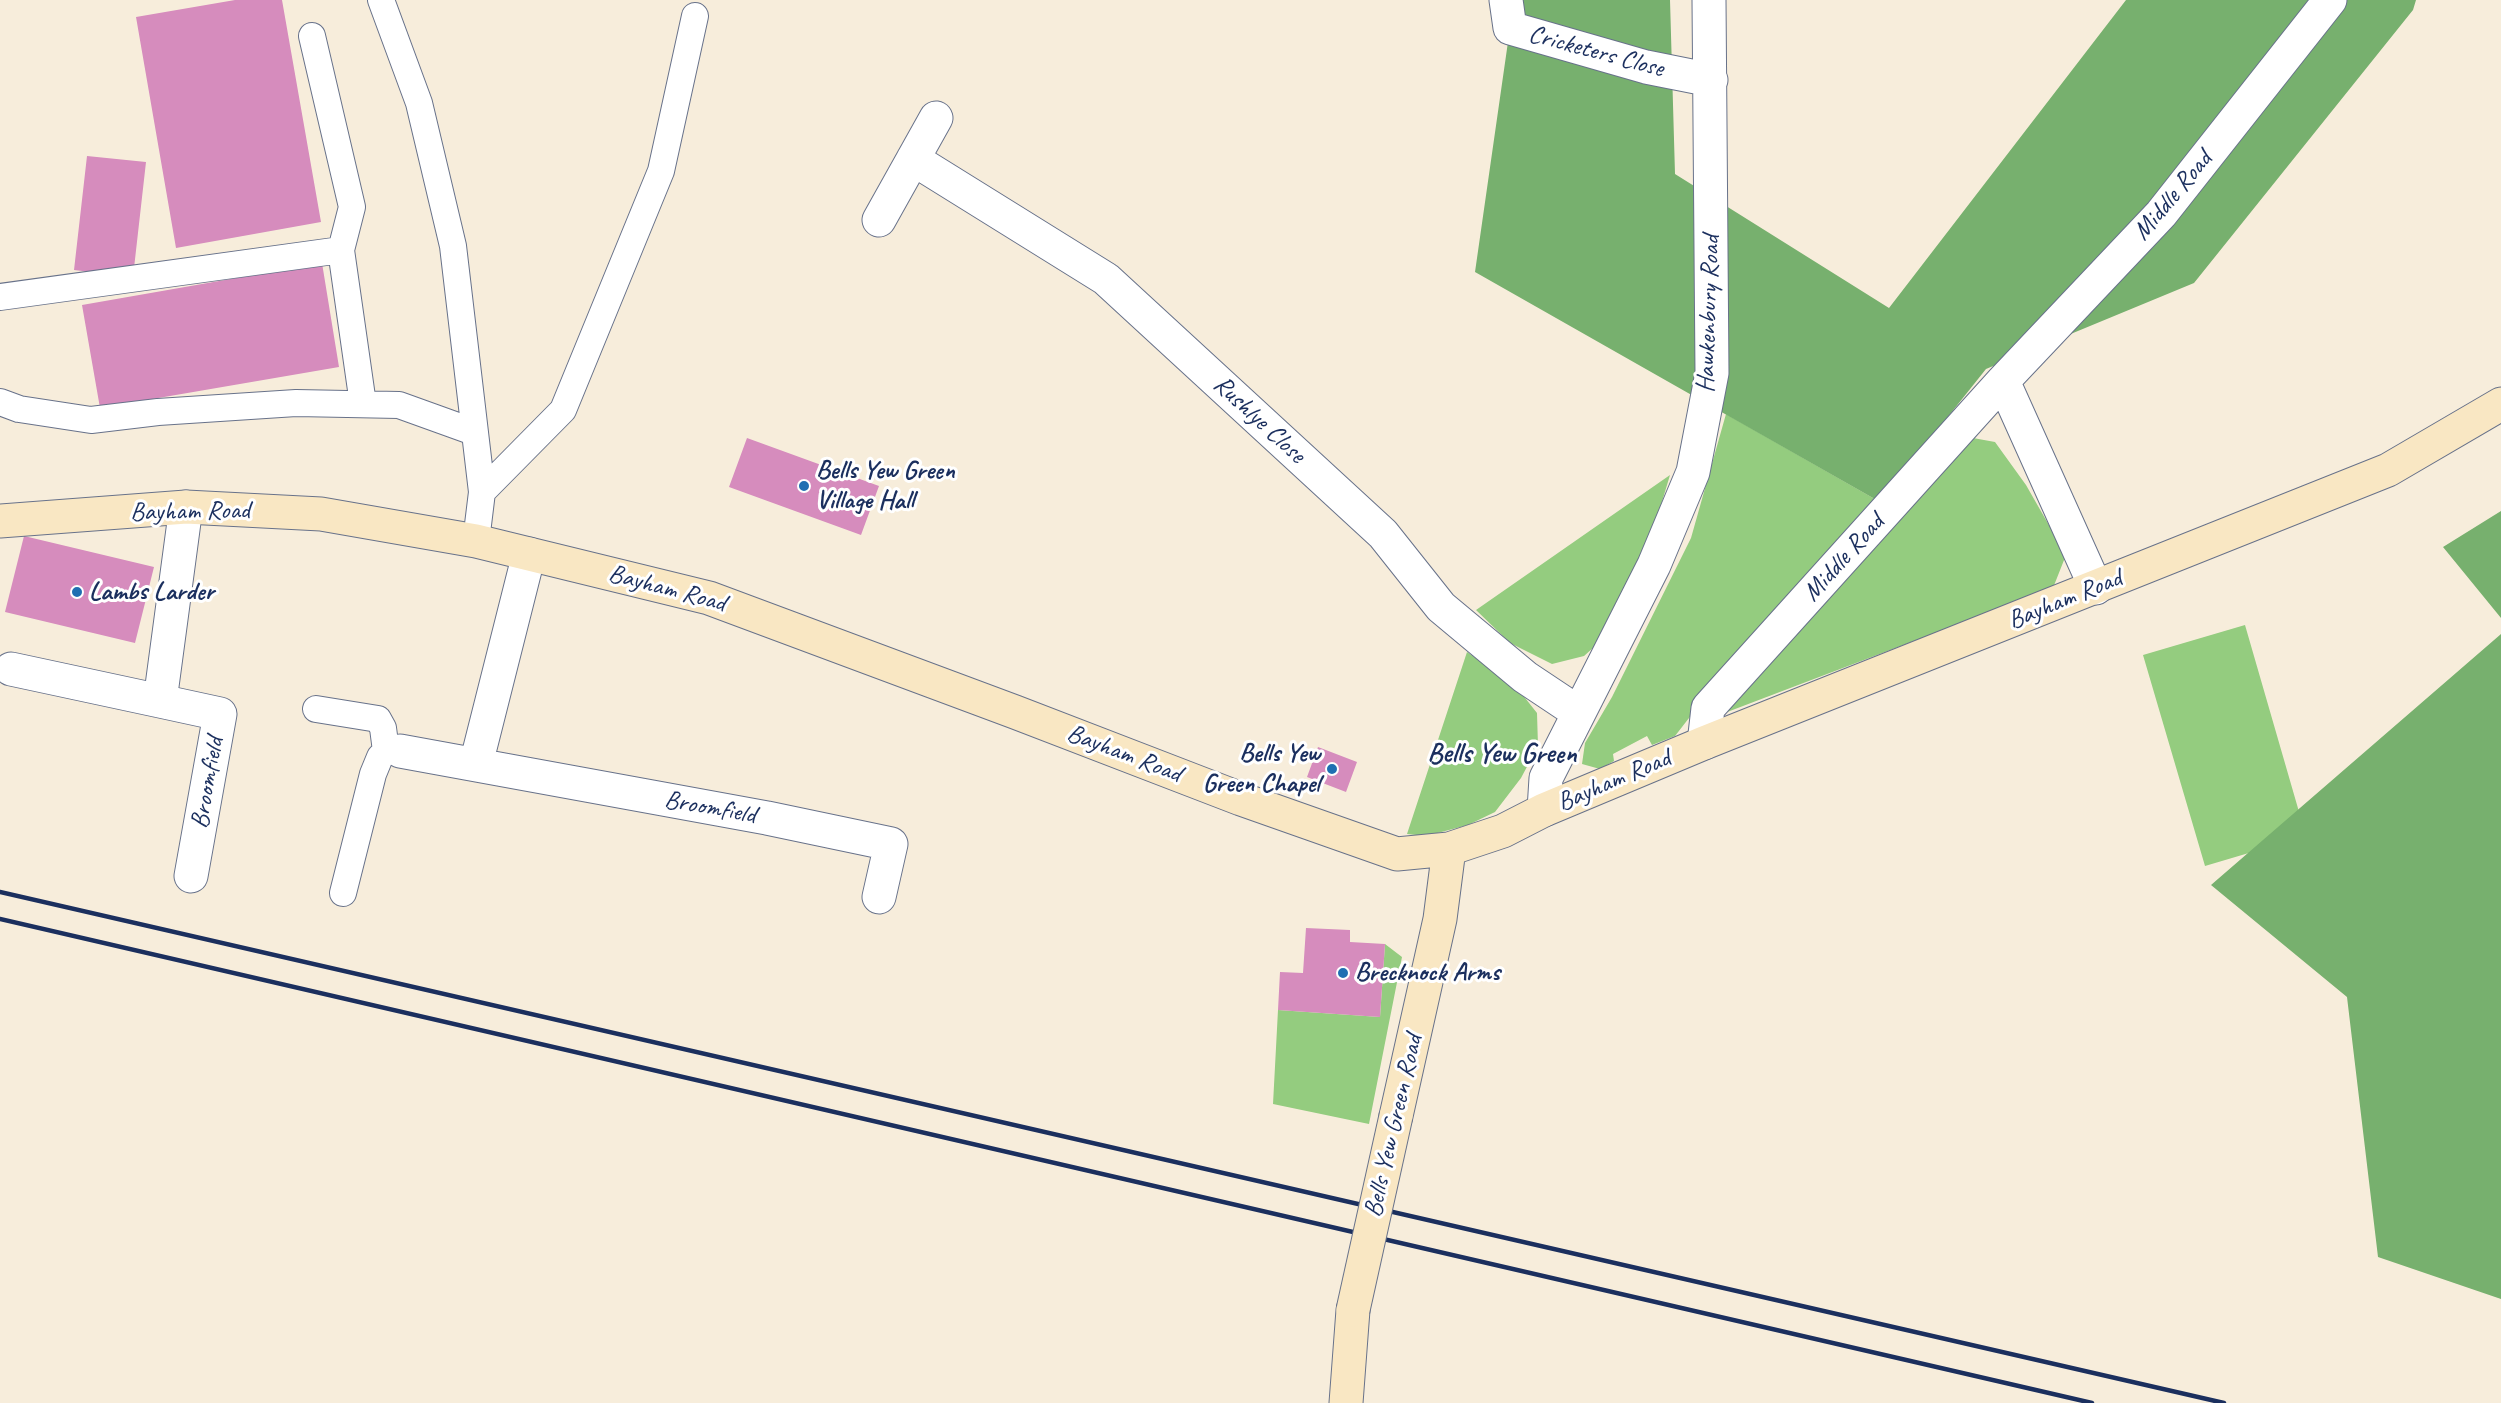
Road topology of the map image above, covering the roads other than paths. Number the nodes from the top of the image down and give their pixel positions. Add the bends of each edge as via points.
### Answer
1 (381, 0) edge
2 (1506, 0) edge
3 (1709, 0) edge
4 (2330, 0) edge
5 (694, 16) dead end
6 (312, 36) dead end
7 (1711, 80) junction
8 (936, 118) dead end
9 (913, 159) junction
10 (879, 220) dead end
11 (341, 250) junction
12 (0, 297) edge
13 (2002, 381) junction
14 (0, 402) edge
15 (363, 404) junction
16 (2501, 404) edge
17 (474, 432) junction
18 (482, 492) junction
19 (186, 507) junction
20 (0, 522) edge
21 (476, 541) junction
22 (529, 554) junction
23 (2096, 588) junction
24 (11, 669) dead end
25 (160, 700) junction
26 (316, 709) dead end
27 (1579, 713) junction
28 (1704, 743) junction
29 (393, 751) junction
30 (476, 764) junction
31 (1544, 810) junction
32 (1449, 849) junction
33 (191, 876) dead end
34 (343, 893) dead end
35 (879, 897) dead end
36 (1346, 1403) edge

1 - 17 lane via 419,103 453,246
2 - 7 street, Cricketers Close via 1510,28 1646,67
3 - 7 street, Hawkenbury Road
4 - 13 street, Middle Road via 2161,214
5 - 18 lane via 661,171 562,410
6 - 11 lane via 352,207
7 - 27 street, Hawkenbury Road via 1712,373 1693,472 1654,566
8 - 9 street
9 - 10 street
9 - 27 street, Rushlye Close via 1106,279 1383,534 1441,608 1525,677
11 - 12 lane
11 - 15 lane
13 - 23 street
13 - 28 street, Middle Road via 1708,708
14 - 15 lane via 19,409 91,420 296,402
15 - 17 lane via 399,405
16 - 23 main road, Bayham Road via 2388,470
17 - 18 lane
18 - 21 lane
19 - 20 main road, Bayham Road
19 - 21 main road, Bayham Road via 321,514
19 - 25 street
21 - 22 main road, Bayham Road
22 - 30 street
22 - 32 main road, Bayham Road via 709,598 1397,854
23 - 28 main road, Bayham Road
24 - 25 street, Broomfield
25 - 33 street, Broomfield via 220,714
26 - 29 lane via 378,719
27 - 31 street, Hawkenbury Road via 1546,778
28 - 31 main road, Bayham Road
29 - 30 street, Broomfield
29 - 34 lane via 380,757 373,774
30 - 35 street, Broomfield via 891,844
31 - 32 main road, Bayham Road via 1503,831
32 - 36 main road, Bells Yew Green Road, bridge via 1440,919 1353,1310

